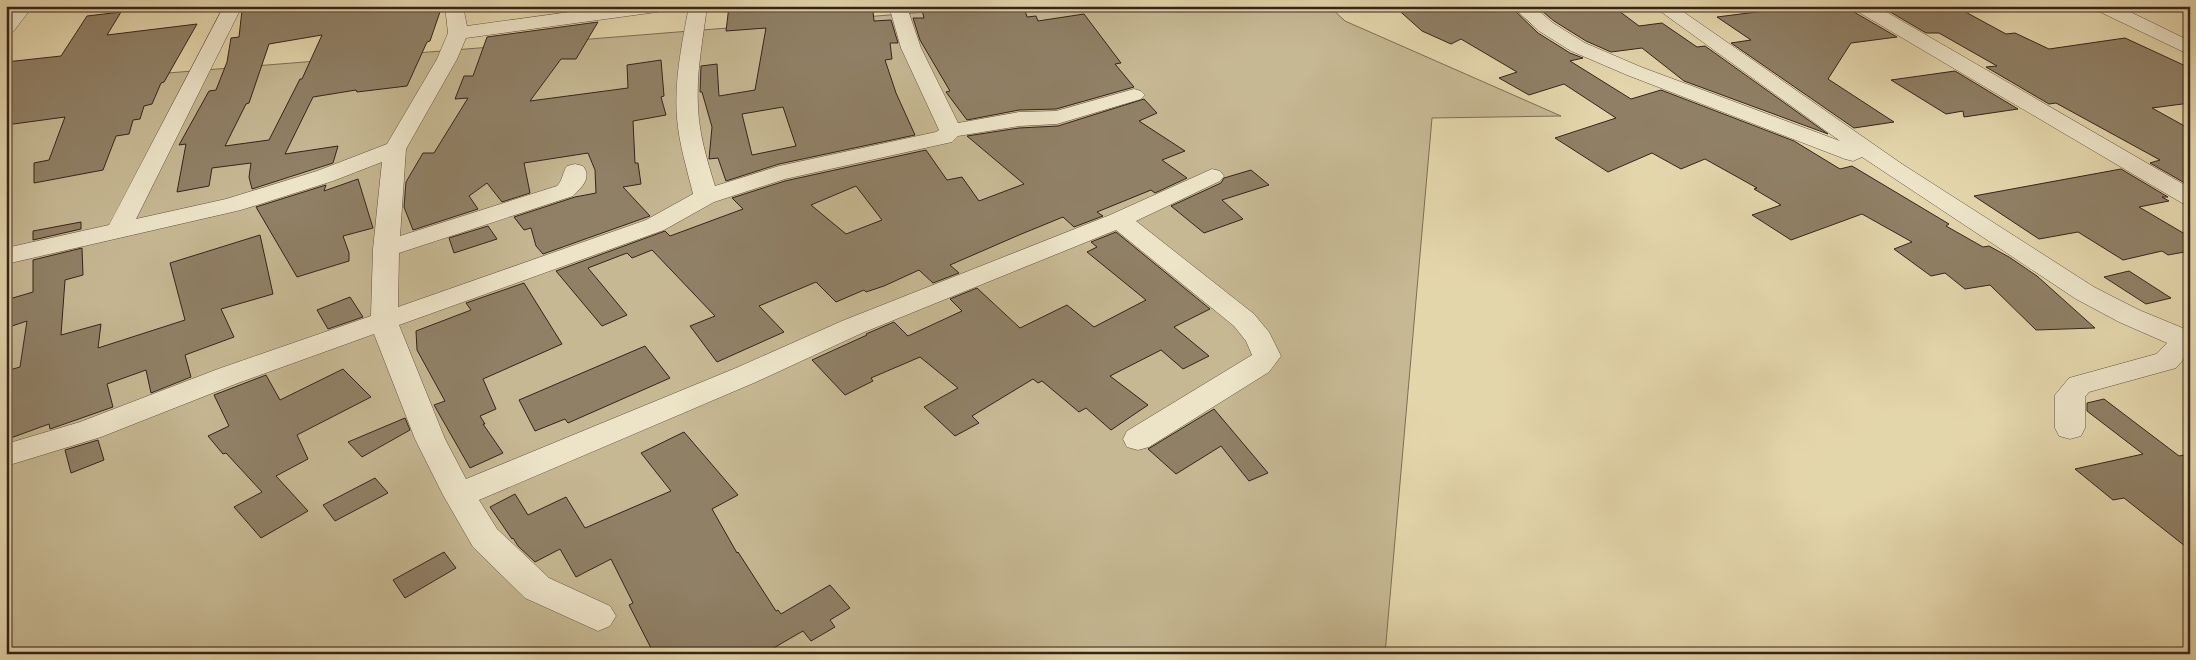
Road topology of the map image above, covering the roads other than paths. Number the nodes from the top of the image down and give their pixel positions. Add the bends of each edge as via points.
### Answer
1 (24, 6) edge
2 (233, 6) edge
3 (454, 6) edge
4 (657, 6) edge
5 (698, 6) edge
6 (895, 6) edge
7 (1521, 6) edge
8 (1662, 6) edge
9 (1862, 6) edge
10 (2103, 6) edge
11 (6, 28) edge
12 (458, 33) junction
13 (2189, 48) edge
14 (1134, 95) dead end
15 (951, 131) junction
16 (395, 149) junction
17 (1894, 169) junction
18 (575, 171) dead end
19 (1212, 176) dead end
20 (706, 197) junction
21 (2190, 198) edge
22 (1119, 220) junction
23 (118, 231) junction
24 (386, 249) junction
25 (6, 256) edge
26 (384, 322) junction
27 (2188, 340) edge
28 (2070, 428) dead end
29 (1138, 439) dead end
30 (6, 455) edge
31 (459, 495) junction
32 (598, 616) dead end

1 - 11 street
2 - 23 street
3 - 12 street
4 - 12 street
5 - 20 street via 687,107
6 - 15 street via 911,48
7 - 17 street via 1578,47
8 - 17 street
9 - 21 street
10 - 13 street
12 - 16 street via 433,85
14 - 15 street via 1057,118 1019,119
15 - 20 street via 944,137 904,147 779,173
16 - 23 street via 274,193
16 - 24 street
17 - 27 street via 2085,293 2129,316
18 - 24 street via 574,182 565,191
19 - 22 street
20 - 26 street via 655,225
22 - 29 street via 1244,320 1259,338 1267,356 1259,365
22 - 31 street via 852,327
23 - 25 street
24 - 26 street
26 - 30 street via 228,376 167,402
26 - 31 street via 430,439
27 - 28 street via 2166,361 2079,385 2070,395
31 - 32 street via 485,538 538,588

